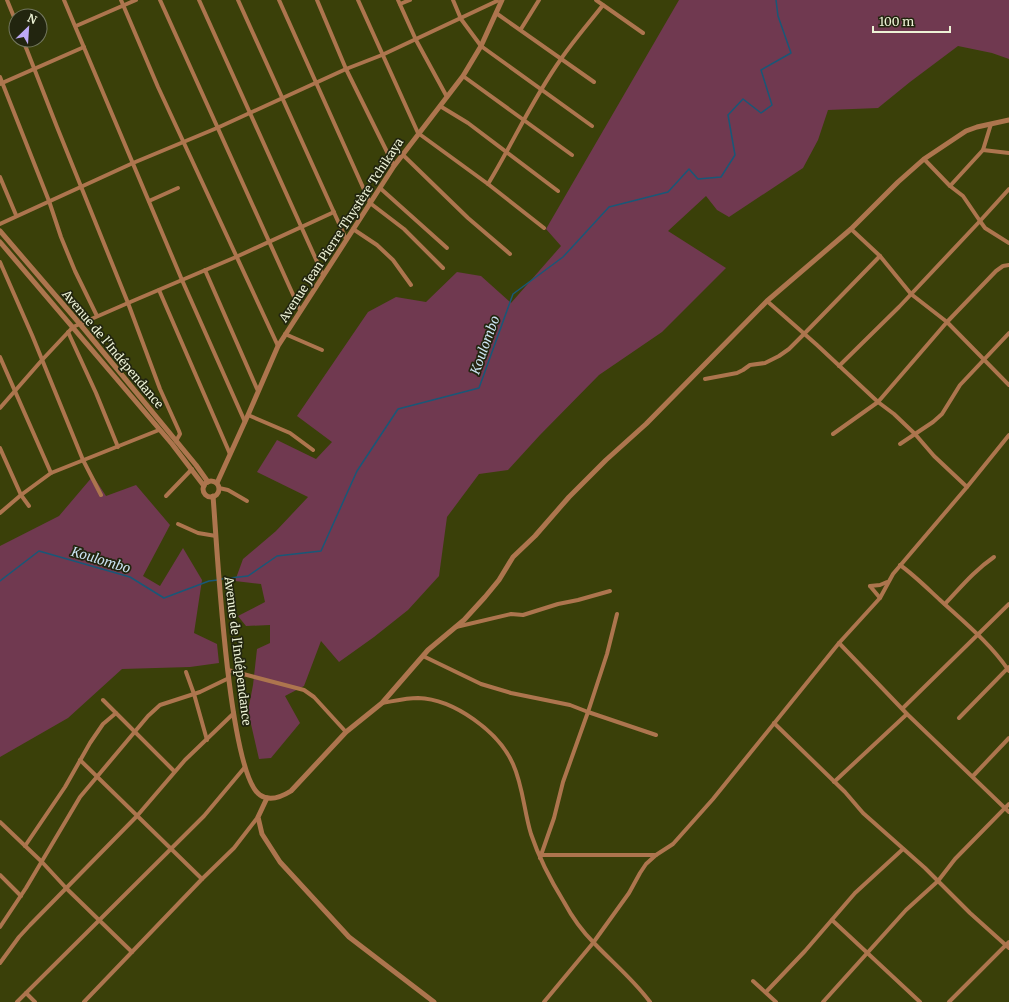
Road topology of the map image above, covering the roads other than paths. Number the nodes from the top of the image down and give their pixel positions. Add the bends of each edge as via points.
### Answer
1 (64, 0) edge
2 (121, 0) edge
3 (136, 0) edge
4 (160, 0) edge
5 (199, 0) edge
6 (238, 0) edge
7 (279, 0) edge
8 (317, 0) edge
9 (358, 0) edge
10 (410, 0) edge
11 (453, 0) edge
12 (539, 0) edge
13 (596, 0) edge
14 (499, 1) edge
15 (399, 2) edge
16 (603, 5) junction
17 (123, 6) junction
18 (496, 13) junction
19 (461, 18) junction
20 (76, 26) junction
21 (521, 29) junction
22 (643, 32) dead end
23 (416, 40) junction
24 (481, 46) junction
25 (84, 47) junction
26 (26, 48) edge
27 (382, 55) junction
28 (561, 58) junction
29 (35, 68) junction
30 (346, 69) junction
31 (462, 76) junction
32 (0, 77) edge
33 (594, 82) dead end
34 (316, 83) junction
35 (1, 84) edge
36 (542, 89) junction
37 (448, 96) junction
38 (282, 98) junction
39 (440, 106) junction
40 (249, 113) junction
41 (523, 120) junction
42 (1009, 120) edge
43 (992, 124) junction
44 (592, 126) dead end
45 (218, 128) junction
46 (418, 133) junction
47 (184, 142) junction
48 (983, 150) junction
49 (507, 153) junction
50 (1009, 153) edge
51 (402, 154) junction
52 (572, 155) dead end
53 (924, 159) junction
54 (133, 163) junction
55 (394, 166) junction
56 (0, 177) edge
57 (488, 184) junction
58 (80, 186) junction
59 (950, 186) junction
60 (178, 188) dead end
61 (380, 188) junction
62 (1009, 189) edge
63 (558, 191) dead end
64 (49, 201) junction
65 (149, 201) junction
66 (370, 203) junction
67 (334, 212) junction
68 (16, 215) junction
69 (980, 221) junction
70 (0, 224) edge
71 (301, 227) junction
72 (544, 228) dead end
73 (353, 229) junction
74 (851, 229) junction
75 (0, 231) edge
76 (346, 239) junction
77 (0, 242) edge
78 (269, 242) junction
79 (1009, 243) edge
80 (447, 248) dead end
81 (510, 254) dead end
82 (880, 256) junction
83 (236, 257) junction
84 (0, 262) edge
85 (1009, 265) edge
86 (443, 268) dead end
87 (205, 270) junction
88 (323, 275) junction
89 (182, 280) junction
90 (411, 285) dead end
91 (159, 290) junction
92 (911, 294) junction
93 (767, 301) junction
94 (128, 302) junction
95 (300, 310) junction
96 (97, 316) junction
97 (947, 322) junction
98 (80, 324) junction
99 (73, 327) junction
100 (68, 332) junction
101 (1009, 333) edge
102 (285, 334) junction
103 (804, 334) junction
104 (278, 346) junction
105 (322, 350) dead end
106 (0, 358) edge
107 (42, 360) junction
108 (985, 360) junction
109 (839, 366) junction
110 (705, 379) dead end
111 (1009, 385) edge
112 (258, 391) junction
113 (14, 392) junction
114 (878, 402) junction
115 (0, 408) edge
116 (248, 415) junction
117 (245, 422) junction
118 (159, 430) junction
119 (833, 434) dead end
120 (915, 434) junction
121 (1009, 435) edge
122 (176, 441) junction
123 (900, 444) dead end
124 (118, 447) junction
125 (0, 448) edge
126 (313, 450) dead end
127 (230, 454) junction
128 (83, 460) junction
129 (192, 469) junction
130 (51, 473) junction
131 (208, 482) junction
132 (204, 486) junction
133 (218, 486) junction
134 (967, 488) junction
135 (21, 495) junction
136 (101, 495) dead end
137 (166, 496) dead end
138 (214, 496) junction
139 (247, 501) dead end
140 (29, 506) dead end
141 (0, 513) edge
142 (178, 524) dead end
143 (216, 536) junction
144 (994, 557) dead end
145 (900, 564) junction
146 (887, 582) junction
147 (610, 591) dead end
148 (880, 598) junction
149 (945, 604) junction
150 (1009, 604) edge
151 (617, 614) dead end
152 (456, 627) junction
153 (977, 635) junction
154 (839, 643) junction
155 (423, 656) junction
156 (1008, 669) edge
157 (228, 670) junction
158 (186, 672) dead end
159 (229, 678) junction
160 (194, 694) junction
161 (103, 700) dead end
162 (382, 704) junction
163 (902, 708) junction
164 (588, 712) junction
165 (116, 713) junction
166 (234, 713) junction
167 (907, 714) junction
168 (959, 718) dead end
169 (774, 723) junction
170 (135, 731) junction
171 (346, 732) junction
172 (656, 735) dead end
173 (1009, 738) edge
174 (207, 740) junction
175 (80, 760) junction
176 (245, 767) junction
177 (174, 771) junction
178 (973, 776) junction
179 (97, 777) junction
180 (834, 782) junction
181 (267, 798) junction
182 (1009, 804) edge
183 (1005, 808) junction
184 (1009, 812) edge
185 (137, 816) junction
186 (258, 817) junction
187 (0, 822) edge
188 (4, 826) junction
189 (0, 830) edge
190 (25, 846) junction
191 (171, 849) junction
192 (903, 849) junction
193 (656, 855) junction
194 (541, 857) junction
195 (42, 862) junction
196 (0, 874) edge
197 (202, 880) junction
198 (938, 881) junction
199 (66, 889) junction
200 (21, 896) junction
201 (100, 920) junction
202 (832, 920) junction
203 (0, 927) edge
204 (594, 943) junction
205 (1008, 945) edge
206 (132, 952) junction
207 (868, 953) junction
208 (0, 963) edge
209 (753, 980) dead end
210 (766, 992) junction
211 (26, 993) junction
212 (17, 1002) edge
213 (35, 1002) edge
214 (84, 1002) edge
215 (434, 1002) edge
216 (544, 1002) edge
217 (650, 1002) edge
218 (776, 1002) edge
219 (824, 1002) edge
220 (920, 1002) edge
221 (949, 1002) edge

1 - 20 street
2 - 17 street
3 - 17 street
4 - 45 street
5 - 40 street
6 - 38 street
7 - 34 street
8 - 30 street
9 - 27 street
10 - 15 street
11 - 19 street
12 - 21 street
13 - 16 street
14 - 18 street, Avenue Jean Pierre Thystère Tchikaya
14 - 19 street
15 - 23 street
16 - 22 street
16 - 28 street
17 - 20 street
17 - 47 street
18 - 21 street
18 - 24 street, Avenue Jean Pierre Thystère Tchikaya
19 - 23 street
19 - 24 street
20 - 25 street
21 - 28 street
23 - 27 street
23 - 37 street
24 - 31 street, Avenue Jean Pierre Thystère Tchikaya
24 - 36 street
25 - 29 street
25 - 54 street
26 - 29 street
27 - 30 street
27 - 46 street
28 - 33 street
28 - 36 street
29 - 35 street
29 - 58 street
30 - 34 street
30 - 55 street
31 - 37 street, Avenue Jean Pierre Thystère Tchikaya
31 - 41 street
32 - 35 street
34 - 38 street
34 - 66 street
35 - 64 street
36 - 41 street
36 - 44 street
37 - 39 street, Avenue Jean Pierre Thystère Tchikaya
38 - 40 street
38 - 67 street
39 - 46 street, Avenue Jean Pierre Thystère Tchikaya
39 - 49 street via 468,123
40 - 45 street
40 - 71 street
41 - 49 street
41 - 52 street
42 - 43 street
43 - 48 street
43 - 53 street via 966,131
45 - 47 street
45 - 78 street
46 - 51 street, Avenue Jean Pierre Thystère Tchikaya
46 - 57 street
47 - 54 street
47 - 83 street
48 - 50 street
48 - 59 street
49 - 57 street
49 - 63 street
51 - 55 street, Avenue Jean Pierre Thystère Tchikaya
51 - 81 street via 468,218
53 - 59 street
53 - 74 street
54 - 58 street
54 - 65 street
55 - 61 street, Avenue Jean Pierre Thystère Tchikaya
56 - 68 street
57 - 72 street
58 - 64 street
58 - 94 street
59 - 69 street via 963,196
60 - 65 street
61 - 66 street, Avenue Jean Pierre Thystère Tchikaya
61 - 80 street
62 - 69 street
64 - 68 street
64 - 96 street via 75,271
65 - 89 street
66 - 73 street, Avenue Jean Pierre Thystère Tchikaya
66 - 86 street via 404,229
67 - 71 street
67 - 76 street
68 - 70 street
69 - 79 street via 990,232
69 - 92 street
71 - 78 street
71 - 88 street
73 - 76 street, Avenue Jean Pierre Thystère Tchikaya
73 - 90 street via 377,245 393,260
74 - 82 street
74 - 93 street
75 - 98 street, Avenue de l'Indépendance
76 - 88 street, Avenue Jean Pierre Thystère Tchikaya
77 - 99 street, Avenue de l'Indépendance
78 - 83 street
78 - 95 street
82 - 92 street
82 - 103 street
83 - 87 street
83 - 104 street
84 - 107 street
85 - 97 street via 996,271
87 - 89 street
87 - 112 street
88 - 95 street, Avenue Jean Pierre Thystère Tchikaya
89 - 91 street
89 - 117 street
91 - 94 street
91 - 127 street
92 - 97 street
92 - 109 street
93 - 103 street
93 - 152 street via 570,497 513,557 485,598
94 - 96 street
94 - 122 street via 160,389 179,431
95 - 102 street, Avenue Jean Pierre Thystère Tchikaya
96 - 98 street
97 - 108 street
97 - 114 street
98 - 99 street
98 - 122 street, Avenue de l'Indépendance
99 - 100 street
99 - 118 street, Avenue de l'Indépendance
100 - 107 street
100 - 124 street
101 - 108 street
102 - 104 street, Avenue Jean Pierre Thystère Tchikaya
102 - 105 street
103 - 109 street
103 - 110 street via 779,356 750,365 737,373
104 - 112 street, Avenue Jean Pierre Thystère Tchikaya
106 - 113 street
107 - 113 street
107 - 128 street
108 - 111 street
108 - 120 street via 960,385 942,414
109 - 114 street
112 - 116 street, Avenue Jean Pierre Thystère Tchikaya
113 - 115 street
113 - 130 street
114 - 119 street
114 - 120 street
116 - 117 street, Avenue Jean Pierre Thystère Tchikaya
116 - 126 street via 290,433
117 - 127 street, Avenue Jean Pierre Thystère Tchikaya
118 - 124 street
118 - 129 street, Avenue de l'Indépendance
120 - 123 street
120 - 134 street
121 - 134 street
122 - 131 street, Avenue de l'Indépendance
124 - 128 street
125 - 135 street
127 - 133 street, Avenue Jean Pierre Thystère Tchikaya
128 - 130 street
128 - 136 street
129 - 132 street, Avenue de l'Indépendance
129 - 137 street
130 - 135 street
131 - 132 street
131 - 133 street via 212,481
132 - 138 street via 206,494
133 - 138 street via 218,493
133 - 139 street
134 - 145 street
135 - 140 street
135 - 141 street
138 - 143 street, Avenue de l'Indépendance
142 - 143 street via 198,533
143 - 157 street, Avenue de l'Indépendance
144 - 149 street via 971,575
145 - 146 street
145 - 149 street
146 - 148 street
146 - 148 street via 880,586 870,586
147 - 152 street via 523,615 511,614
148 - 154 street
149 - 153 street
150 - 153 street
151 - 164 street
152 - 155 street
153 - 156 street
153 - 163 street
154 - 163 street
154 - 169 street
155 - 162 street
155 - 164 street via 481,684 570,705
156 - 168 street
157 - 159 street, Avenue de l'Indépendance
157 - 171 street via 304,690 314,697
158 - 160 street
159 - 160 street
159 - 166 street, Avenue de l'Indépendance
160 - 170 street via 160,705
160 - 174 street
161 - 165 street
162 - 171 street
162 - 194 street via 419,698 439,702 460,710 489,732 504,747 513,764 520,783 531,834
163 - 167 street
164 - 172 street
164 - 194 street via 563,782
165 - 170 street
165 - 175 street via 103,724
166 - 174 street
166 - 176 street, Avenue de l'Indépendance
167 - 178 street
167 - 180 street
169 - 180 street
169 - 193 street via 713,800 673,844
170 - 177 street
170 - 179 street
171 - 181 street via 291,791 283,797
173 - 178 street
174 - 177 street
175 - 179 street
175 - 190 street
176 - 181 street, Avenue de l'Indépendance via 259,795
176 - 191 street via 204,816
177 - 185 street
178 - 183 street
179 - 185 street
179 - 195 street via 80,797
180 - 192 street
181 - 186 street
182 - 183 street
183 - 184 street
183 - 198 street via 955,859
185 - 191 street
185 - 199 street
186 - 197 street via 234,848
186 - 215 street via 262,834 280,862 349,937
187 - 188 street
188 - 189 street
188 - 190 street
190 - 195 street
191 - 197 street
191 - 201 street
192 - 198 street
192 - 202 street via 855,893
193 - 194 street
193 - 204 street via 646,864
194 - 204 street via 564,902
195 - 199 street
195 - 200 street
196 - 200 street
197 - 206 street
198 - 205 street via 970,913
198 - 207 street via 915,900
199 - 201 street
199 - 208 street via 19,937
200 - 203 street
201 - 206 street
201 - 211 street
202 - 207 street
202 - 210 street
204 - 216 street
204 - 217 street via 639,987
205 - 221 street
206 - 214 street
207 - 219 street
207 - 220 street
209 - 210 street
210 - 218 street
211 - 212 street
211 - 213 street

